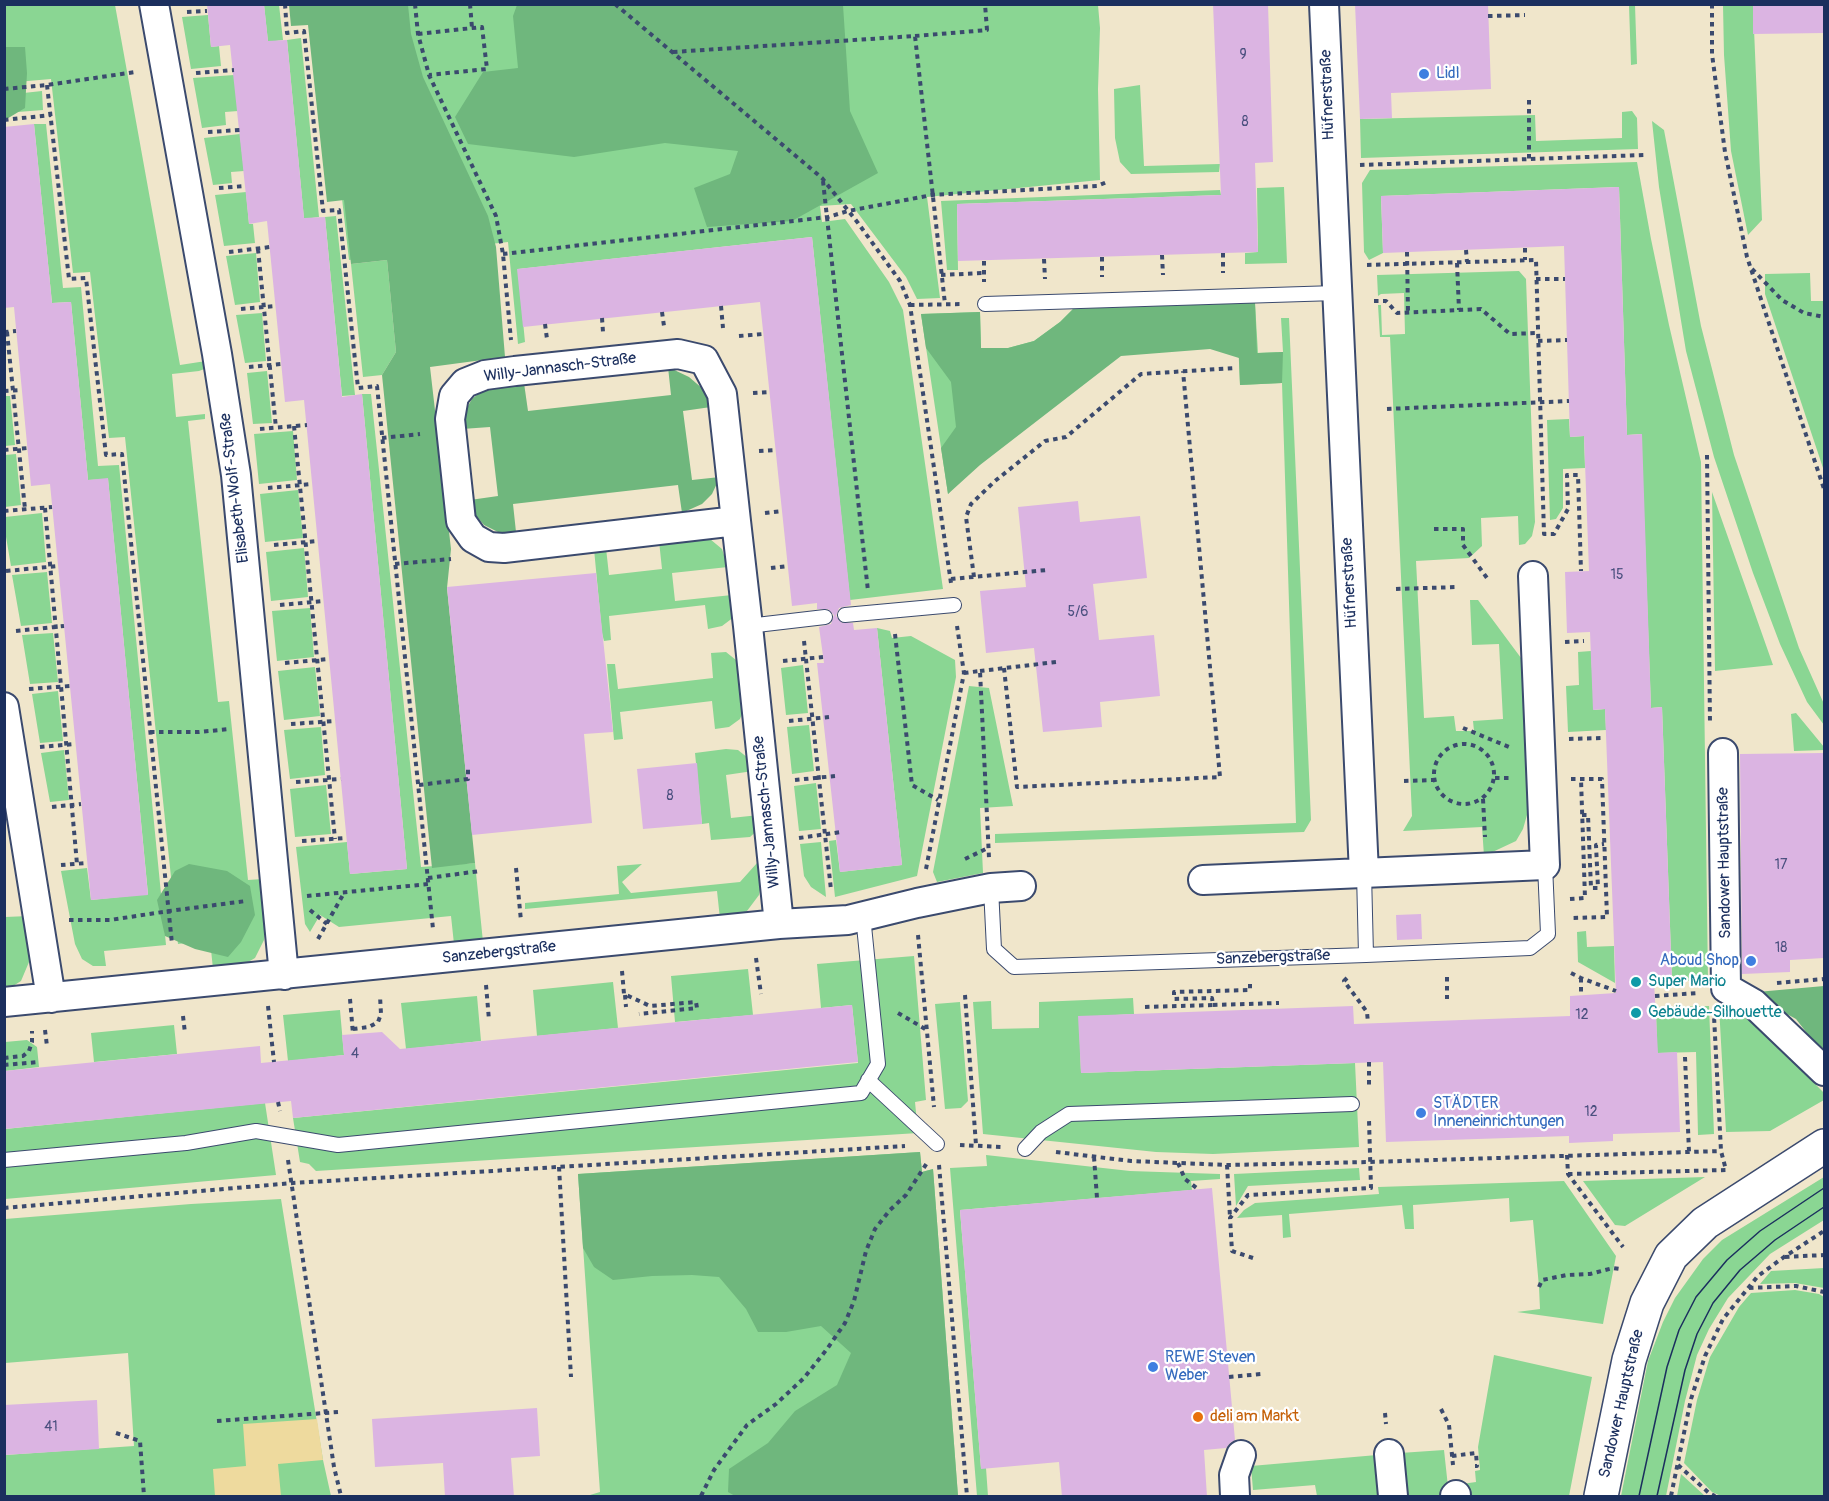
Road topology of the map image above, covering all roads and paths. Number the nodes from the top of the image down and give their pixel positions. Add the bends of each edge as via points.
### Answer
1 (285, 4) edge
2 (415, 4) edge
3 (470, 4) edge
4 (615, 4) edge
5 (985, 4) edge
6 (1324, 4) edge
7 (1712, 4) edge
8 (166, 9) edge
9 (207, 11) dead end
10 (1525, 15) dead end
11 (1488, 16) dead end
12 (472, 28) junction
13 (418, 34) junction
14 (915, 36) junction
15 (672, 52) junction
16 (234, 70) dead end
17 (139, 71) dead end
18 (187, 73) dead end
19 (429, 75) junction
20 (47, 85) junction
21 (4, 89) edge
22 (1529, 100) dead end
23 (51, 115) junction
24 (4, 120) edge
25 (240, 130) dead end
26 (199, 132) dead end
27 (1644, 155) dead end
28 (1529, 159) junction
29 (1330, 166) junction
30 (822, 178) junction
31 (1107, 182) dead end
32 (245, 186) dead end
33 (209, 189) dead end
34 (932, 195) junction
35 (848, 212) junction
36 (828, 217) junction
37 (270, 248) dead end
38 (1525, 248) dead end
39 (258, 249) junction
40 (1467, 250) dead end
41 (1407, 252) dead end
42 (220, 253) dead end
43 (503, 254) junction
44 (1525, 260) junction
45 (1457, 262) junction
46 (1467, 262) junction
47 (1407, 264) junction
48 (1377, 265) dead end
49 (1750, 267) junction
50 (984, 273) dead end
51 (941, 274) junction
52 (1536, 279) junction
53 (1565, 279) dead end
54 (1336, 293) junction
55 (1374, 301) dead end
56 (945, 304) junction
57 (967, 304) dead end
58 (985, 304) dead end
59 (910, 305) junction
60 (276, 306) dead end
61 (721, 306) dead end
62 (264, 307) junction
63 (231, 310) dead end
64 (1459, 310) junction
65 (1408, 312) junction
66 (1824, 317) edge
67 (723, 328) dead end
68 (16, 331) dead end
69 (6, 332) edge
70 (1538, 333) junction
71 (763, 334) dead end
72 (739, 336) dead end
73 (1567, 340) dead end
74 (1538, 342) junction
75 (512, 351) dead end
76 (281, 364) dead end
77 (269, 365) junction
78 (240, 368) dead end
79 (1235, 368) dead end
80 (1183, 371) junction
81 (22, 390) dead end
82 (4, 391) edge
83 (13, 391) junction
84 (770, 392) dead end
85 (746, 394) dead end
86 (1569, 401) dead end
87 (1540, 402) junction
88 (1388, 409) dead end
89 (307, 425) dead end
90 (294, 426) junction
91 (276, 428) junction
92 (257, 430) dead end
93 (452, 431) junction
94 (382, 438) junction
95 (28, 448) dead end
96 (19, 449) junction
97 (4, 450) edge
98 (776, 450) dead end
99 (752, 451) dead end
100 (312, 484) dead end
101 (300, 485) junction
102 (266, 488) dead end
103 (1824, 489) edge
104 (52, 507) dead end
105 (45, 508) junction
106 (25, 509) junction
107 (4, 511) edge
108 (782, 511) dead end
109 (748, 517) junction
110 (1434, 529) dead end
111 (473, 538) junction
112 (318, 541) dead end
113 (306, 542) junction
114 (272, 545) dead end
115 (395, 564) junction
116 (58, 566) dead end
117 (788, 566) dead end
118 (50, 567) junction
119 (766, 568) dead end
120 (1047, 570) dead end
121 (6, 571) dead end
122 (1581, 571) dead end
123 (1533, 576) dead end
124 (974, 577) junction
125 (1487, 578) dead end
126 (951, 579) junction
127 (1457, 586) dead end
128 (1395, 589) dead end
129 (324, 601) dead end
130 (312, 602) junction
131 (954, 604) junction
132 (278, 605) dead end
133 (893, 610) junction
134 (870, 612) junction
135 (845, 615) dead end
136 (825, 617) dead end
137 (801, 620) junction
138 (64, 626) dead end
139 (748, 626) junction
140 (56, 627) junction
141 (16, 631) dead end
142 (1584, 641) dead end
143 (1558, 642) dead end
144 (823, 657) dead end
145 (329, 659) dead end
146 (806, 659) junction
147 (318, 660) junction
148 (776, 662) dead end
149 (1056, 662) dead end
150 (283, 664) dead end
151 (1004, 668) junction
152 (980, 671) junction
153 (964, 673) junction
154 (70, 686) dead end
155 (61, 687) junction
156 (15, 698) edge
157 (829, 717) dead end
158 (812, 719) junction
159 (335, 721) dead end
160 (324, 722) junction
161 (783, 722) dead end
162 (260, 726) junction
163 (1463, 728) dead end
164 (150, 732) junction
165 (1602, 738) dead end
166 (1551, 742) junction
167 (66, 744) junction
168 (75, 744) dead end
169 (36, 747) dead end
170 (1723, 753) dead end
171 (468, 766) dead end
172 (835, 776) dead end
173 (818, 777) junction
174 (341, 779) dead end
175 (329, 780) junction
176 (1434, 780) junction
177 (789, 781) dead end
178 (1404, 781) dead end
179 (295, 783) dead end
180 (419, 785) junction
181 (1483, 799) junction
182 (938, 800) junction
183 (81, 804) dead end
184 (72, 805) junction
185 (45, 807) dead end
186 (1582, 815) junction
187 (841, 832) dead end
188 (825, 834) junction
189 (335, 838) junction
190 (346, 838) dead end
191 (795, 838) dead end
192 (301, 841) dead end
193 (1604, 844) junction
194 (87, 863) dead end
195 (77, 864) junction
196 (56, 866) dead end
197 (1545, 866) junction
198 (516, 868) dead end
199 (1487, 868) junction
200 (925, 871) dead end
201 (480, 872) dead end
202 (1364, 873) junction
203 (1203, 880) dead end
204 (428, 881) junction
205 (1021, 886) dead end
206 (991, 888) junction
207 (345, 892) junction
208 (831, 892) dead end
209 (276, 898) junction
210 (1568, 899) dead end
211 (169, 911) junction
212 (863, 916) junction
213 (1569, 918) dead end
214 (65, 920) dead end
215 (779, 924) junction
216 (522, 926) dead end
217 (918, 930) dead end
218 (172, 944) dead end
219 (314, 945) dead end
220 (1366, 955) junction
221 (756, 957) dead end
222 (436, 960) junction
223 (622, 971) dead end
224 (1571, 973) dead end
225 (284, 975) junction
226 (1447, 977) dead end
227 (1581, 978) junction
228 (1250, 984) dead end
229 (486, 985) dead end
230 (1616, 991) dead end
231 (624, 994) junction
232 (761, 994) dead end
233 (965, 995) dead end
234 (1581, 995) dead end
235 (380, 996) dead end
236 (51, 998) junction
237 (350, 999) dead end
238 (1447, 999) dead end
239 (4, 1002) edge
240 (1279, 1003) dead end
241 (1213, 1005) junction
242 (268, 1007) dead end
243 (626, 1007) dead end
244 (1145, 1007) dead end
245 (639, 1014) dead end
246 (1714, 1015) dead end
247 (183, 1016) dead end
248 (489, 1020) dead end
249 (1368, 1023) dead end
250 (45, 1030) dead end
251 (32, 1031) dead end
252 (185, 1033) dead end
253 (47, 1046) dead end
254 (1685, 1057) dead end
255 (4, 1058) edge
256 (39, 1062) dead end
257 (274, 1062) dead end
258 (1369, 1062) dead end
259 (4, 1065) edge
260 (1824, 1071) edge
261 (868, 1080) junction
262 (1369, 1098) dead end
263 (1352, 1104) dead end
264 (1369, 1109) dead end
265 (937, 1144) junction
266 (976, 1145) dead end
267 (1824, 1146) edge
268 (1025, 1149) joint
269 (1720, 1151) junction
270 (1689, 1152) junction
271 (1567, 1155) junction
272 (1094, 1156) junction
273 (4, 1160) edge
274 (1178, 1162) junction
275 (1370, 1162) junction
276 (1227, 1165) junction
277 (559, 1167) junction
278 (1568, 1174) junction
279 (293, 1183) junction
280 (1198, 1189) dead end
281 (1097, 1198) dead end
282 (4, 1208) edge
283 (1230, 1218) junction
284 (1824, 1231) edge
285 (1623, 1247) dead end
286 (1824, 1255) edge
287 (1784, 1257) junction
288 (1253, 1258) dead end
289 (1620, 1269) dead end
290 (1539, 1287) dead end
291 (1749, 1288) junction
292 (1824, 1292) edge
293 (1261, 1374) dead end
294 (571, 1377) dead end
295 (1229, 1377) dead end
296 (1441, 1409) dead end
297 (338, 1412) dead end
298 (325, 1413) junction
299 (217, 1421) dead end
300 (116, 1433) dead end
301 (1389, 1454) dead end
302 (1242, 1455) dead end
303 (1452, 1456) junction
304 (1677, 1465) junction
305 (1474, 1466) dead end
306 (1456, 1496) edge
307 (144, 1497) edge
308 (341, 1497) edge
309 (701, 1497) edge
310 (967, 1497) edge
311 (1235, 1497) edge
312 (1393, 1497) edge
313 (1601, 1497) edge
314 (1671, 1497) edge
315 (1715, 1497) edge

1 - 94 path via 288,33 304,32 323,211 339,210 358,388 377,386
2 - 13 path
3 - 12 path
4 - 15 path
5 - 14 path via 987,30
6 - 29 street, Hüfnerstraße
7 - 49 path via 1712,54 1725,152
8 - 9 path
8 - 162 street, Elisabeth-Wolf-Straße via 236,475
10 - 11 path
12 - 13 path
12 - 19 path via 482,27 487,69
13 - 19 path
14 - 15 path
14 - 34 path
15 - 30 path
16 - 18 path
17 - 20 path
19 - 43 path via 496,216
20 - 21 path
20 - 23 path
22 - 28 path
23 - 24 path
23 - 164 path via 69,279 86,278 106,455 122,454
25 - 26 path
27 - 28 path
28 - 29 path
29 - 54 street, Hüfnerstraße
30 - 35 path
30 - 36 path
31 - 34 path via 1097,186
32 - 33 path
34 - 35 path
34 - 51 path
35 - 36 path
35 - 59 path via 900,281
36 - 43 path
36 - 134 path
37 - 39 path
38 - 44 path
39 - 42 path
39 - 62 path
40 - 46 path
41 - 47 path
43 - 75 path
44 - 46 path
44 - 52 path via 1536,260
45 - 46 path
45 - 47 path
45 - 64 path
47 - 48 path
47 - 65 path
49 - 66 path via 1782,300 1804,313
49 - 103 path
50 - 51 path
51 - 56 path
52 - 53 path
52 - 70 path
54 - 58 lane
54 - 202 street, Hüfnerstraße
55 - 65 path via 1386,301 1397,313
56 - 57 path
56 - 59 path
59 - 126 path
60 - 62 path
61 - 67 path
62 - 63 path
62 - 77 path
64 - 65 path
64 - 70 path via 1481,309 1510,334
68 - 69 path
69 - 83 path
70 - 74 path
71 - 72 path
73 - 74 path
74 - 87 path
76 - 77 path
77 - 78 path
77 - 91 path
79 - 80 path
80 - 124 path via 1141,374 1066,437 1045,441 971,504 966,518
80 - 151 path via 1220,777 1017,787
81 - 83 path
82 - 83 path
83 - 96 path
84 - 85 path
86 - 87 path
87 - 88 path
87 - 122 path via 1544,534 1554,534 1568,509 1566,475 1578,475
89 - 90 path
90 - 91 path
90 - 101 path
91 - 92 path
93 - 94 path
93 - 109 street, Willy-Jannasch-Straße via 454,396 465,383 484,375 678,354 704,360 722,394
93 - 111 street, Willy-Jannasch-Straße via 461,521
94 - 115 path
95 - 96 path
96 - 97 path
96 - 106 path
98 - 99 path
100 - 101 path
101 - 102 path
101 - 113 path
104 - 105 path
105 - 106 path
105 - 118 path
106 - 107 path
108 - 109 path
109 - 111 street via 504,548 489,547
109 - 139 street, Willy-Jannasch-Straße
110 - 125 path via 1462,529 1463,544
111 - 115 path via 452,558
112 - 113 path
113 - 114 path
113 - 130 path
115 - 180 path
116 - 118 path
117 - 119 path
118 - 121 path
118 - 140 path
120 - 124 path
123 - 166 street, Sanzebergstraße
124 - 126 path
126 - 131 path
127 - 128 path
129 - 130 path
130 - 132 path
130 - 147 path
131 - 133 lane
131 - 153 path
133 - 134 lane
133 - 182 path via 912,785
134 - 135 lane
136 - 137 lane
137 - 139 lane
137 - 146 path
138 - 140 path
139 - 215 street, Willy-Jannasch-Straße
140 - 141 path
140 - 155 path
142 - 143 path
144 - 146 path
145 - 147 path
146 - 148 path
146 - 158 path
147 - 150 path
147 - 160 path
149 - 151 path
151 - 152 path
152 - 153 path
152 - 206 path
153 - 182 path
154 - 155 path
155 - 156 path
155 - 167 path
156 - 236 street
157 - 158 path
158 - 161 path
158 - 173 path
159 - 160 path
160 - 162 path
160 - 175 path
162 - 164 path
162 - 209 street, Elisabeth-Wolf-Straße
163 - 166 path via 1506,747
164 - 211 path
165 - 166 path
166 - 197 street, Sanzebergstraße
167 - 168 path
167 - 169 path
167 - 184 path
170 - 260 street, Sandower Hauptstraße via 1726,988 1754,1004
171 - 180 path via 468,779
172 - 173 path
173 - 177 path
173 - 188 path
174 - 175 path
175 - 179 path
175 - 189 path
176 - 178 path
176 - 181 path via 1449,801 1460,805
176 - 181 path via 1437,759 1445,750 1456,745 1480,747 1494,766 1495,778
180 - 204 path
181 - 199 path
182 - 200 path
183 - 184 path
184 - 185 path
184 - 195 path
186 - 193 path via 1581,779 1602,779
186 - 193 path via 1588,815 1591,888 1598,888 1596,845
186 - 210 path via 1586,898
187 - 188 path
188 - 191 path
188 - 208 path
189 - 190 path
189 - 192 path
193 - 213 path via 1607,917
194 - 195 path
195 - 196 path
197 - 199 street
197 - 220 lane, Sanzebergstraße via 1548,934 1530,948
198 - 216 path
199 - 202 street
201 - 204 path
202 - 203 street
202 - 220 lane
204 - 207 path
204 - 222 path
205 - 206 street, Sanzebergstraße
206 - 212 street, Sanzebergstraße
206 - 220 lane, Sanzebergstraße via 994,949 1014,967
207 - 209 path
207 - 219 path
209 - 211 path
209 - 225 street, Elisabeth-Wolf-Straße
211 - 214 path via 110,921
211 - 218 path
212 - 215 street, Sanzebergstraße
212 - 261 lane via 878,1064
215 - 222 street, Sanzebergstraße
217 - 265 path
220 - 249 path via 1344,981 1367,1012
221 - 232 path
222 - 225 street, Sanzebergstraße
223 - 231 path
224 - 227 path
225 - 236 street, Sanzebergstraße
226 - 238 path
227 - 230 path
227 - 234 path
228 - 241 path via 1250,990 1174,992 1174,999 1212,998
229 - 248 path
231 - 243 path
231 - 245 path via 650,1006 696,1002 697,1008
233 - 266 path
235 - 237 path via 378,1022 353,1032
236 - 239 street, Sanzebergstraße
240 - 241 path
241 - 244 path
242 - 257 path
246 - 269 path
247 - 252 path
250 - 253 path
251 - 255 path via 29,1051
254 - 270 path
256 - 259 path
258 - 262 path
261 - 265 lane
261 - 273 lane via 861,1093 338,1145 256,1131 186,1143
263 - 268 lane via 1069,1114 1041,1132
264 - 275 path
265 - 277 path
265 - 309 path via 906,1195 874,1229 845,1323 804,1378 747,1425 714,1470
265 - 310 path
267 - 313 street, Sandower Hauptstraße via 1705,1223 1671,1256 1647,1303 1629,1360
268 - 272 path
269 - 270 path
269 - 278 path via 1726,1170
270 - 271 path
271 - 275 path
271 - 278 path
272 - 274 path
272 - 281 path
274 - 276 path
274 - 280 path via 1185,1179
275 - 276 path
275 - 283 path via 1371,1188 1248,1195
276 - 283 path
277 - 279 path
277 - 294 path
278 - 285 path
279 - 282 path
279 - 298 path
283 - 288 path via 1232,1251
284 - 287 path
286 - 287 path
287 - 291 path via 1758,1276
289 - 290 path via 1542,1280
291 - 292 path via 1796,1286
291 - 304 path via 1723,1319 1706,1356 1691,1399
293 - 295 path
296 - 303 path via 1449,1425
297 - 298 path
298 - 299 path
298 - 308 path
300 - 307 path via 140,1441
301 - 312 street
302 - 311 street via 1234,1475
303 - 305 path via 1476,1453
303 - 306 path
304 - 314 path
304 - 315 path

